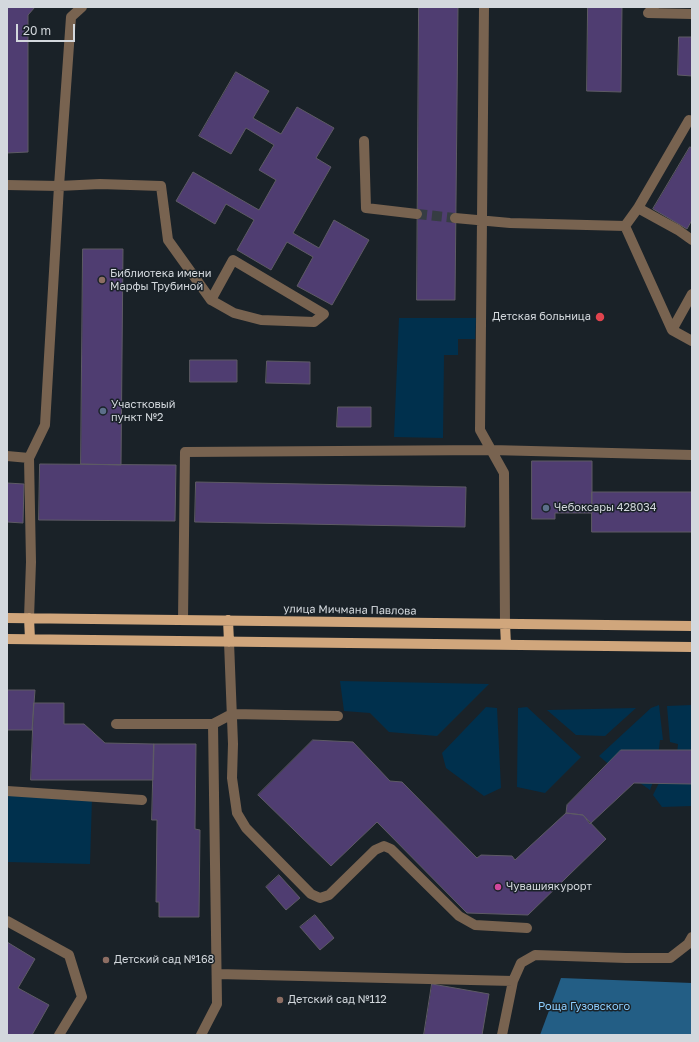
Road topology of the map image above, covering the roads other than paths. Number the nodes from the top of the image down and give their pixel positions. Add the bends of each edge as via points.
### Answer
1 (82, 7) edge
2 (484, 7) edge
3 (654, 7) edge
4 (692, 14) edge
5 (692, 121) edge
6 (364, 141) dead end
7 (7, 185) edge
8 (59, 186) junction
9 (638, 208) junction
10 (417, 214) tunnel mouth
11 (456, 218) tunnel mouth
12 (482, 221) junction
13 (625, 226) junction
14 (692, 240) edge
15 (692, 294) edge
16 (211, 300) junction
17 (672, 330) junction
18 (692, 341) edge
19 (491, 450) junction
20 (7, 456) edge
21 (692, 456) edge
22 (29, 458) junction
23 (7, 618) edge
24 (29, 618) junction
25 (183, 620) junction
26 (228, 620) junction
27 (505, 624) junction
28 (692, 626) edge
29 (7, 639) edge
30 (30, 639) junction
31 (229, 642) junction
32 (506, 645) junction
33 (692, 647) edge
34 (232, 714) junction
35 (338, 716) dead end
36 (116, 724) dead end
37 (213, 724) junction
38 (7, 791) edge
39 (142, 800) dead end
40 (7, 921) edge
41 (527, 928) dead end
42 (692, 937) edge
43 (217, 974) junction
44 (513, 981) junction
45 (58, 1035) edge
46 (202, 1035) edge
47 (502, 1035) edge

1 - 8 lane via 71,17
2 - 12 lane
3 - 4 lane via 648,13
5 - 9 lane via 689,120
6 - 10 lane via 366,208
7 - 8 lane
8 - 16 lane via 161,186 168,240
8 - 22 lane via 45,425
9 - 13 lane
9 - 14 lane
11 - 12 lane
12 - 13 lane
12 - 19 lane via 480,430
13 - 17 lane
15 - 17 lane
16 - 16 lane via 234,313 261,320 314,322 324,314 233,260
17 - 18 lane
19 - 21 lane
19 - 25 lane via 185,452
19 - 27 lane via 504,473
20 - 22 lane
22 - 24 lane
23 - 24 main road, улица Мичмана Павлова
24 - 25 main road, улица Мичмана Павлова
24 - 30 main road
25 - 26 main road, улица Мичмана Павлова
26 - 27 main road, улица Мичмана Павлова
26 - 31 main road
27 - 28 main road, улица Мичмана Павлова
27 - 32 main road
29 - 30 main road
30 - 31 main road
31 - 32 main road
31 - 34 lane
32 - 33 main road
34 - 35 lane
34 - 37 lane
34 - 41 lane via 232,778 237,813 246,828 311,894 320,898 328,894 375,850 384,846 391,849 459,916 475,925
36 - 37 lane
37 - 43 lane
38 - 39 lane
40 - 45 lane via 69,955 82,997
42 - 44 lane via 688,944 670,958 535,955 521,963
43 - 44 lane
43 - 46 lane via 217,1004
44 - 47 lane

